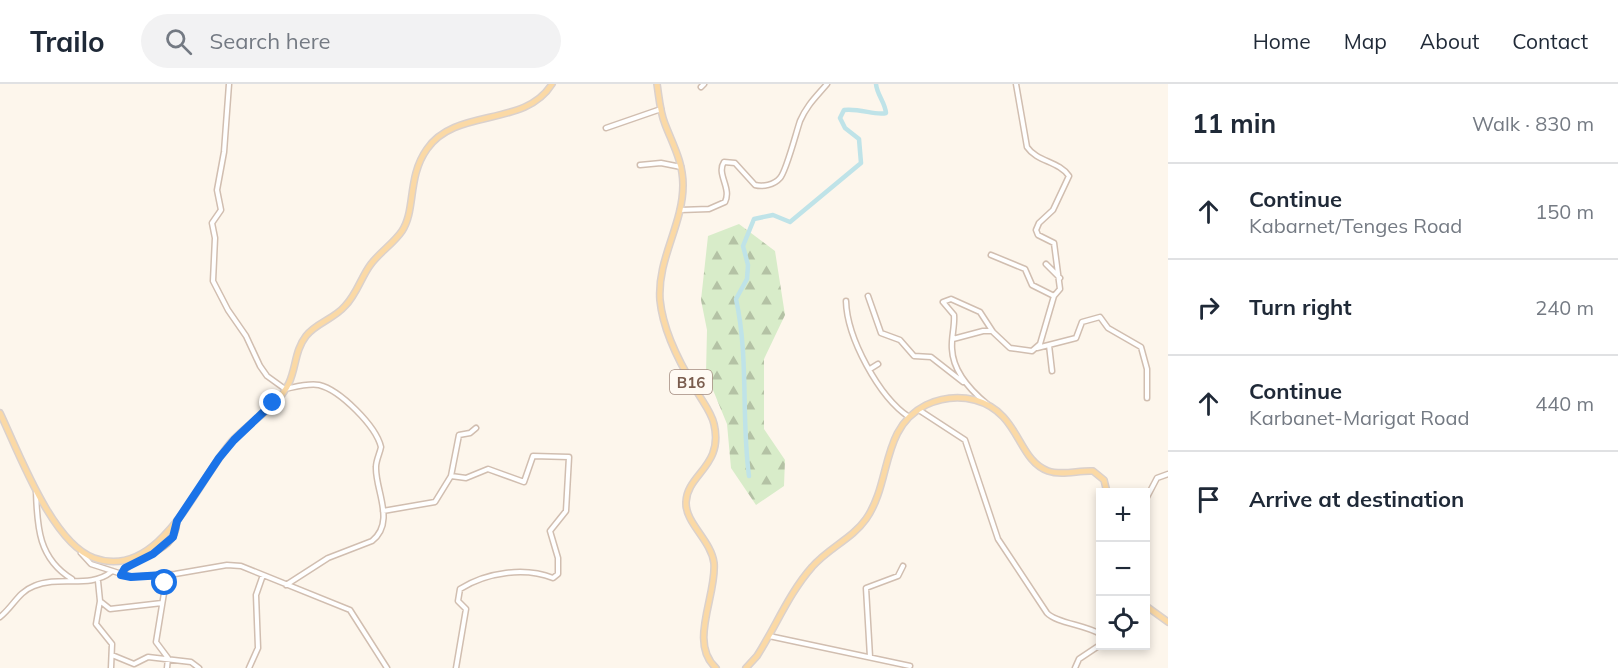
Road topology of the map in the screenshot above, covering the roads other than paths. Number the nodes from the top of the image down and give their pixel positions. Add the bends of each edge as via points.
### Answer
1 (229, 84) edge
2 (552, 84) edge
3 (657, 84) edge
4 (827, 84) edge
5 (1016, 84) edge
6 (661, 109) junction
7 (606, 128) dead end
8 (640, 165) dead end
9 (681, 167) junction
10 (680, 210) junction
11 (991, 255) dead end
12 (1046, 264) dead end
13 (1060, 278) junction
14 (868, 296) dead end
15 (1054, 296) junction
16 (846, 301) dead end
17 (993, 332) junction
18 (952, 339) junction
19 (1049, 345) junction
20 (1037, 349) junction
21 (878, 364) dead end
22 (870, 369) junction
23 (1052, 371) dead end
24 (966, 384) junction
25 (285, 389) junction
26 (1147, 398) dead end
27 (990, 406) junction
28 (918, 409) junction
29 (0, 413) edge
30 (909, 417) junction
31 (476, 428) dead end
32 (1168, 474) edge
33 (451, 476) junction
34 (36, 486) junction
35 (1106, 488) edge
36 (1150, 491) edge
37 (383, 511) junction
38 (177, 521) junction
39 (81, 553) junction
40 (903, 566) dead end
41 (111, 572) junction
42 (121, 575) junction
43 (164, 575) junction
44 (263, 575) junction
45 (73, 579) junction
46 (98, 580) junction
47 (286, 585) junction
48 (100, 601) junction
49 (162, 603) junction
50 (1150, 609) edge
51 (0, 617) edge
52 (1168, 622) edge
53 (1096, 632) edge
54 (769, 636) junction
55 (1096, 648) edge
56 (112, 655) junction
57 (870, 657) junction
58 (168, 658) junction
59 (910, 666) dead end
60 (111, 668) edge
61 (167, 668) edge
62 (199, 668) edge
63 (249, 668) edge
64 (387, 668) edge
65 (456, 668) edge
66 (716, 668) edge
67 (746, 668) edge
68 (1075, 668) edge

1 - 25 street via 225,152 217,190 221,210 212,223 212,277 260,366
2 - 25 main road via 531,103 454,127 434,139 415,172 402,231 370,265 346,305 306,336
3 - 6 main road, B16
4 - 10 street via 806,109 779,180 765,186 755,185 735,163 724,162 721,170 728,194 725,202 709,209
5 - 13 street via 1027,147 1069,176 1053,210 1036,230 1054,243
6 - 7 street
6 - 9 main road, B16
8 - 9 street via 661,163
9 - 10 main road, B16
10 - 66 main road, B16 via 663,264 660,298 671,341 714,423 716,441 711,460 686,501 689,517 712,553 714,579 704,642 706,655
11 - 15 street via 1025,269 1032,285
12 - 13 street
13 - 15 street via 1060,289
14 - 24 street via 881,333 900,340 914,356 931,357
15 - 20 street
16 - 22 street via 853,333
17 - 18 street
17 - 18 street via 980,312 949,299 943,304 954,315
17 - 20 street via 1014,350
18 - 24 street via 953,358
19 - 20 street
19 - 23 street
19 - 26 street via 1075,338 1082,322 1100,317 1108,328 1141,347 1147,372
21 - 22 street
22 - 30 street via 890,401
24 - 27 street
25 - 37 street via 320,385 349,404 370,427 381,447 376,467
25 - 38 main road via 219,458
27 - 28 main road via 975,400 954,399
27 - 35 main road via 1011,424 1038,465 1057,473 1093,471 1104,480
28 - 30 main road
28 - 53 street via 965,440 998,539 1049,616
29 - 34 main road
30 - 54 main road via 892,442 869,515 810,568
31 - 33 street via 459,435
32 - 36 street via 1156,478
33 - 37 street via 433,503
33 - 65 street via 466,478 488,469 524,482 533,456 569,457 566,511 550,531 558,574 554,578 534,572 505,574 460,589 458,601 466,609
34 - 39 main road via 59,531
34 - 45 street via 45,554 56,568
37 - 47 street via 381,528 372,542 328,558
38 - 39 main road via 160,541 138,557 106,561
38 - 42 street via 176,532 164,546 125,568
39 - 41 street via 87,562
40 - 57 street via 898,576 866,588
41 - 42 street
41 - 46 street
42 - 43 street
43 - 44 street via 236,565
43 - 49 street
44 - 47 street
44 - 63 street via 256,595 258,648
45 - 46 street
45 - 51 street via 42,583 24,591
46 - 48 street
47 - 64 street via 350,610
48 - 49 street via 110,609
48 - 56 street via 96,627 112,644
49 - 58 street via 156,642
50 - 52 main road
54 - 57 street
54 - 67 main road
55 - 68 street via 1079,659
56 - 58 street via 134,664 144,657
56 - 60 street
57 - 59 street
58 - 61 street
58 - 62 street via 191,662

